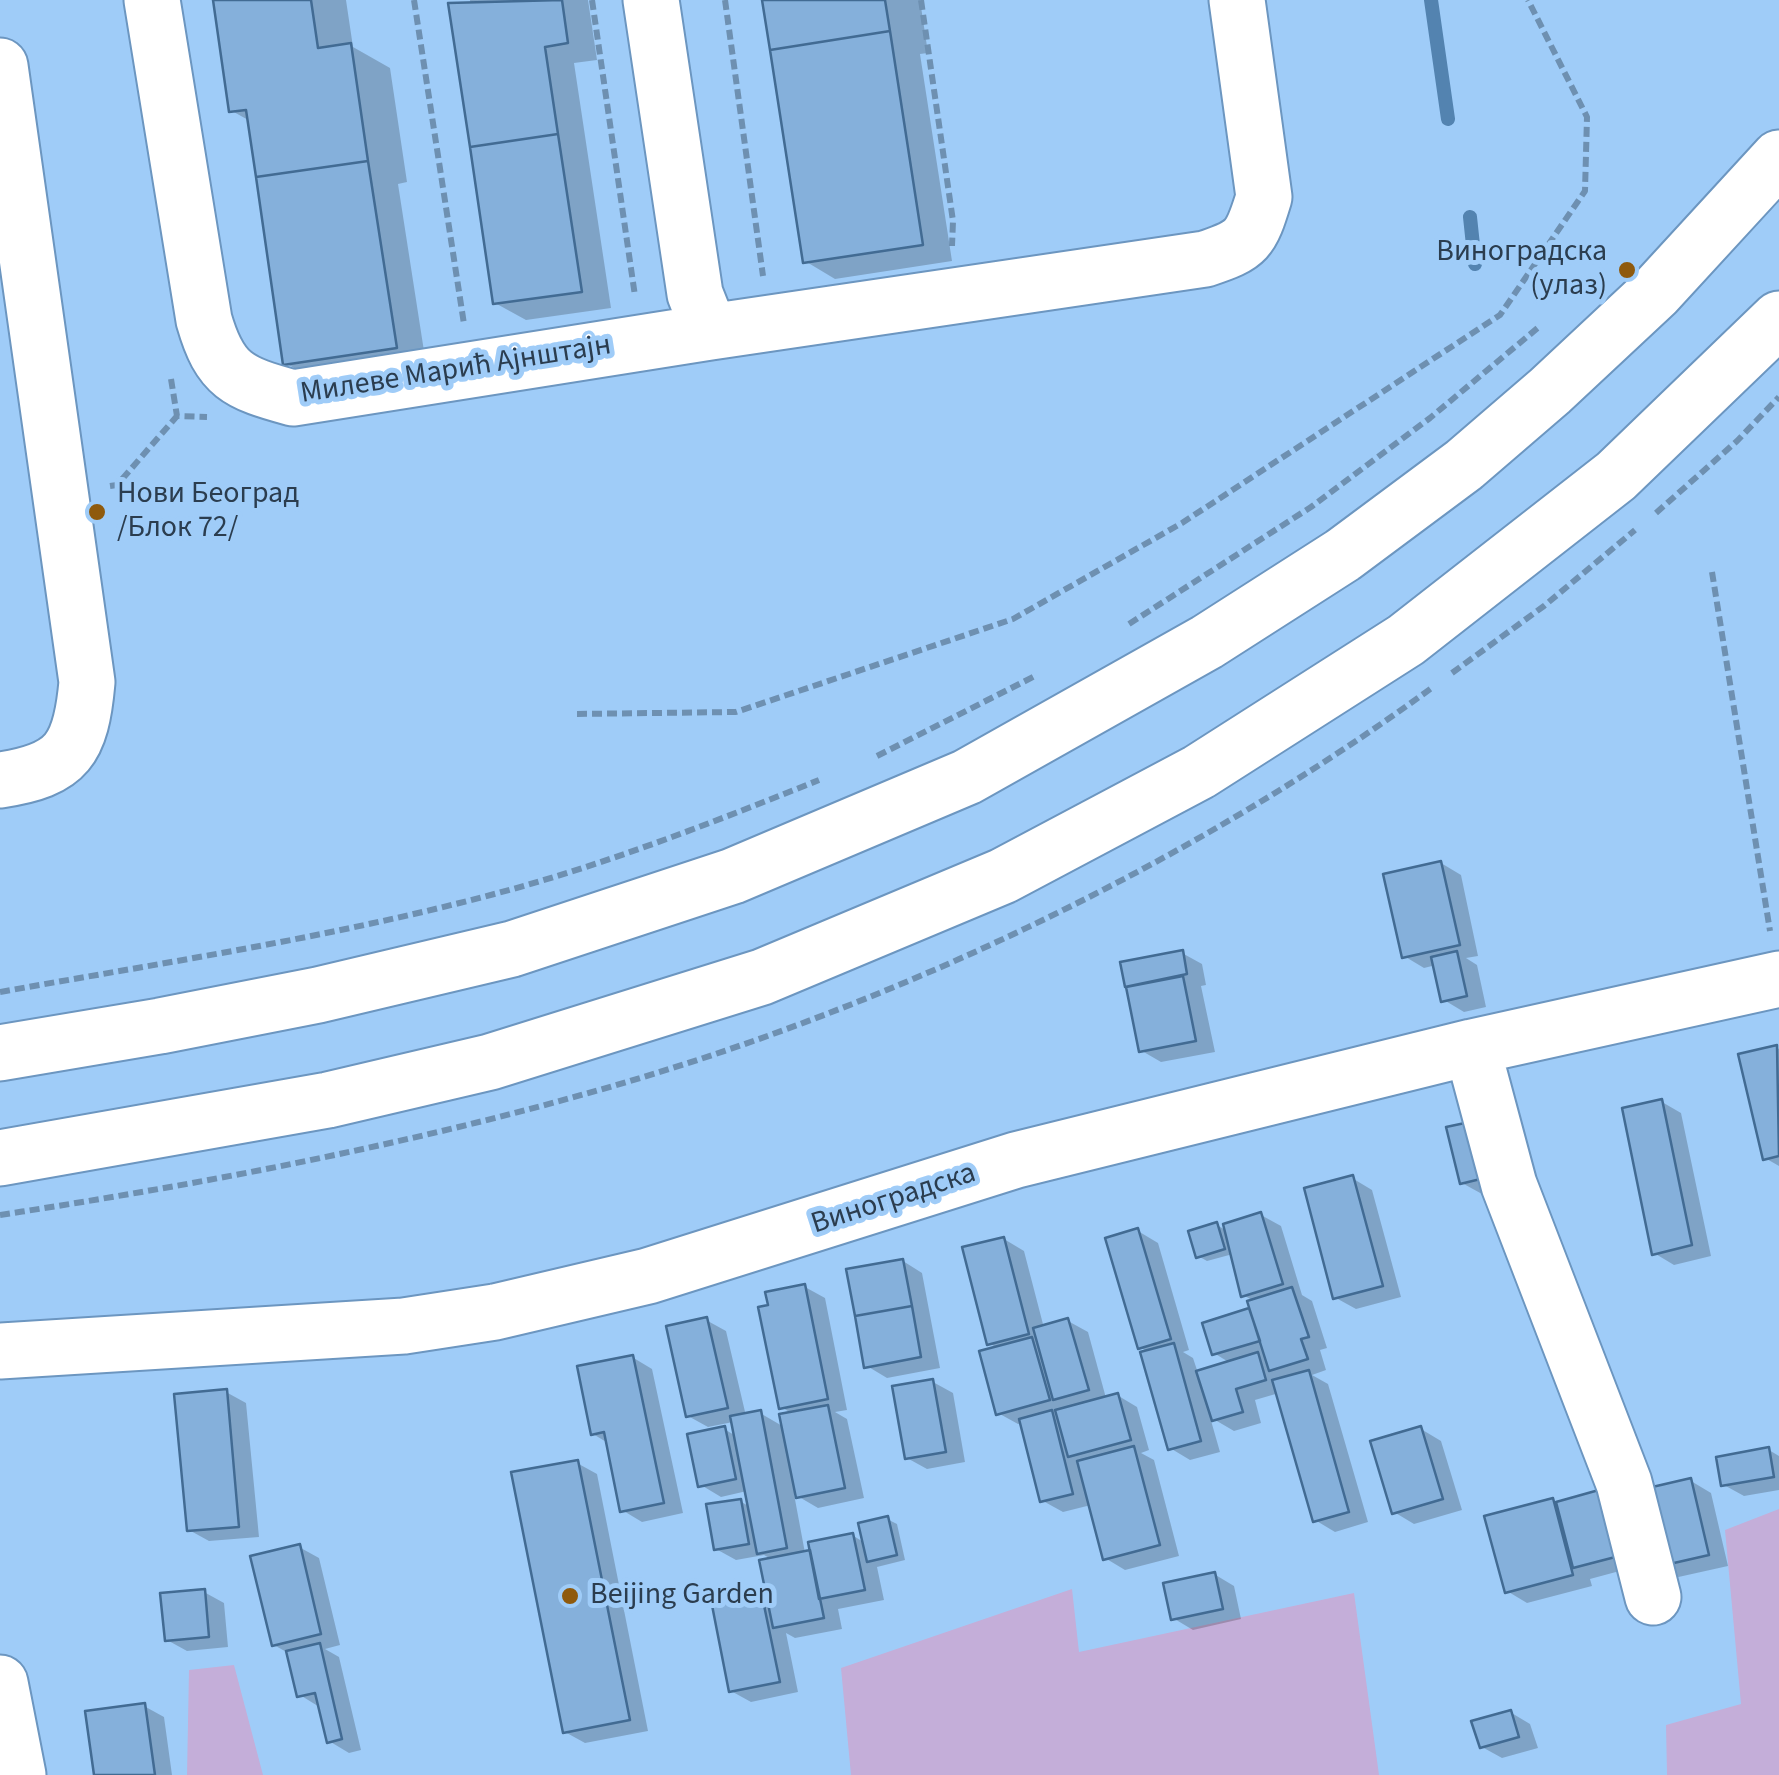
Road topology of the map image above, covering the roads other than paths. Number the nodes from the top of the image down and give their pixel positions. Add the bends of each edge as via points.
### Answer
1 (152, 0) edge
2 (650, 0) edge
3 (1238, 0) edge
4 (0, 66) edge
5 (1779, 158) edge
6 (702, 313) junction
7 (1779, 319) edge
8 (0, 780) edge
9 (1778, 979) edge
10 (1472, 1046) junction
11 (0, 1053) edge
12 (0, 1158) edge
13 (0, 1351) edge
14 (1653, 1597) dead end
15 (0, 1682) edge
16 (18, 1775) edge

1 - 6 main road, Милеве Марић Ајнштајн via 204,320 214,355 256,388 293,398 472,370
2 - 6 main road
3 - 6 main road, Милеве Марић Ајнштајн via 1264,197 1239,248 1148,268
4 - 8 main road via 87,682 80,725 61,760 37,774
5 - 11 main road via 1656,293 1464,465 1343,555 1207,642 968,777 733,876 512,949 318,995
7 - 12 main road via 1616,476 1406,640 1198,772 1003,876 762,977 490,1062 328,1100
9 - 10 main road, Виноградска
10 - 13 main road, Виноградска via 1016,1160 648,1276 495,1312 404,1326
10 - 14 main road via 1509,1184 1624,1482
15 - 16 main road

